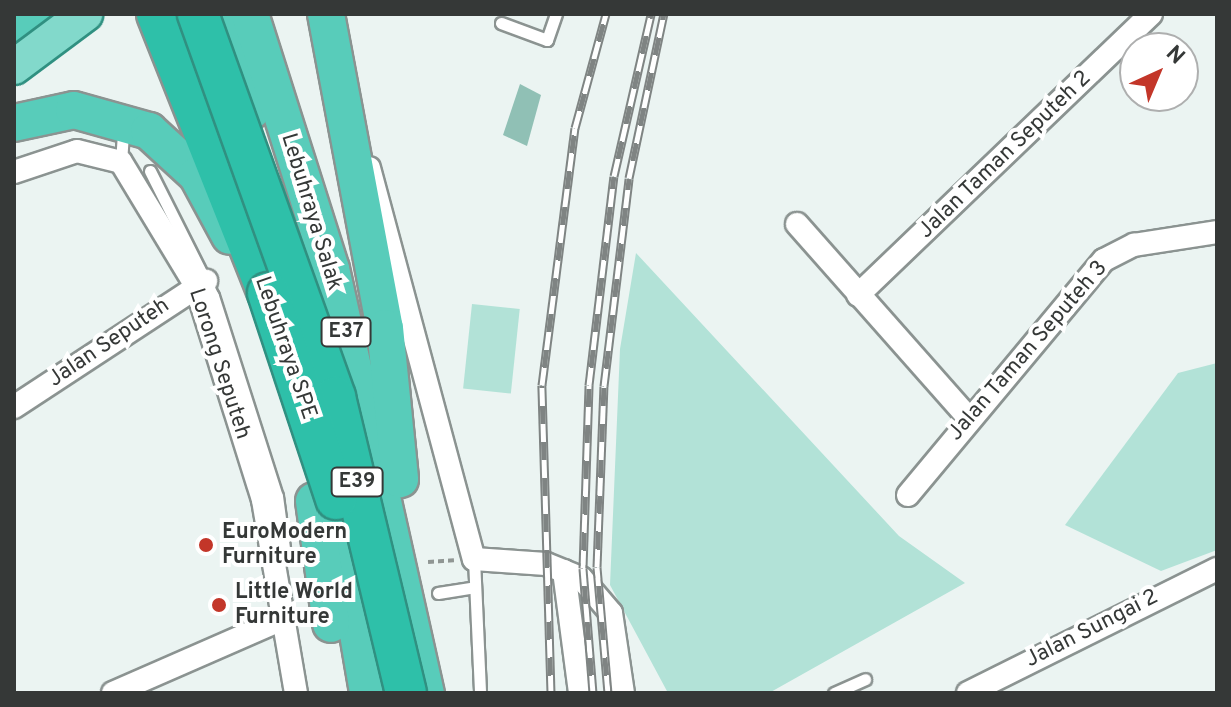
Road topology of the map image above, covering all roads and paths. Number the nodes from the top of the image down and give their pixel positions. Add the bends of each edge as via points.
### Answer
1 (49, 14) edge
2 (85, 14) edge
3 (156, 14) edge
4 (198, 14) edge
5 (223, 14) edge
6 (250, 14) edge
7 (326, 14) edge
8 (556, 14) edge
9 (1151, 14) edge
10 (501, 23) dead end
11 (14, 38) edge
12 (14, 67) edge
13 (14, 123) edge
14 (123, 134) dead end
15 (121, 162) junction
16 (351, 163) junction
17 (150, 171) dead end
18 (14, 172) edge
19 (154, 202) junction
20 (797, 224) dead end
21 (1217, 232) edge
22 (201, 284) junction
23 (258, 287) junction
24 (858, 295) junction
25 (14, 407) edge
26 (968, 417) junction
27 (314, 491) junction
28 (908, 495) dead end
29 (474, 559) junction
30 (1217, 569) edge
31 (564, 571) junction
32 (474, 587) junction
33 (349, 590) junction
34 (438, 593) dead end
35 (293, 617) junction
36 (419, 656) junction
37 (865, 679) dead end
38 (113, 693) edge
39 (296, 693) edge
40 (344, 693) edge
41 (368, 693) edge
42 (382, 693) edge
43 (406, 693) edge
44 (426, 693) edge
45 (480, 693) edge
46 (580, 693) edge
47 (623, 693) edge
48 (834, 693) edge
49 (968, 693) edge

1 - 11 highway
2 - 12 main road, bridge
3 - 23 highway
3 - 42 highway, Lebuhraya SPE / E39, bridge via 268,293 353,549
4 - 43 highway, Lebuhraya SPE / E39, bridge via 335,397
5 - 33 highway, E37 via 274,190 312,360
6 - 36 highway, Lebuhraya Salak / E37 via 331,269
7 - 16 highway
8 - 10 lane via 547,40
9 - 24 street, Jalan Taman Seputeh 2
13 - 23 highway via 74,110 149,131 197,175
14 - 15 lane
15 - 18 street via 77,151
15 - 19 street, Lorong Seputeh
16 - 29 street via 365,156 393,241 458,522
16 - 36 highway via 385,328
17 - 19 lane
19 - 22 street, Lorong Seputeh
20 - 24 street
21 - 26 street, Jalan Taman Seputeh 3 via 1134,245 1104,260
22 - 25 street, Jalan Seputeh
22 - 35 street, Lorong Seputeh
23 - 27 highway
24 - 26 street
26 - 28 street, Jalan Taman Seputeh 3
27 - 33 highway
27 - 40 highway via 317,557
29 - 31 street
29 - 32 lane
30 - 49 street, Jalan Sungai 2
31 - 46 street
31 - 47 street via 581,578 611,613
32 - 34 lane
32 - 45 lane
33 - 41 highway, E37
35 - 38 street
35 - 39 street, Lorong Seputeh
36 - 44 highway, Lebuhraya Salak / E37
37 - 48 lane

